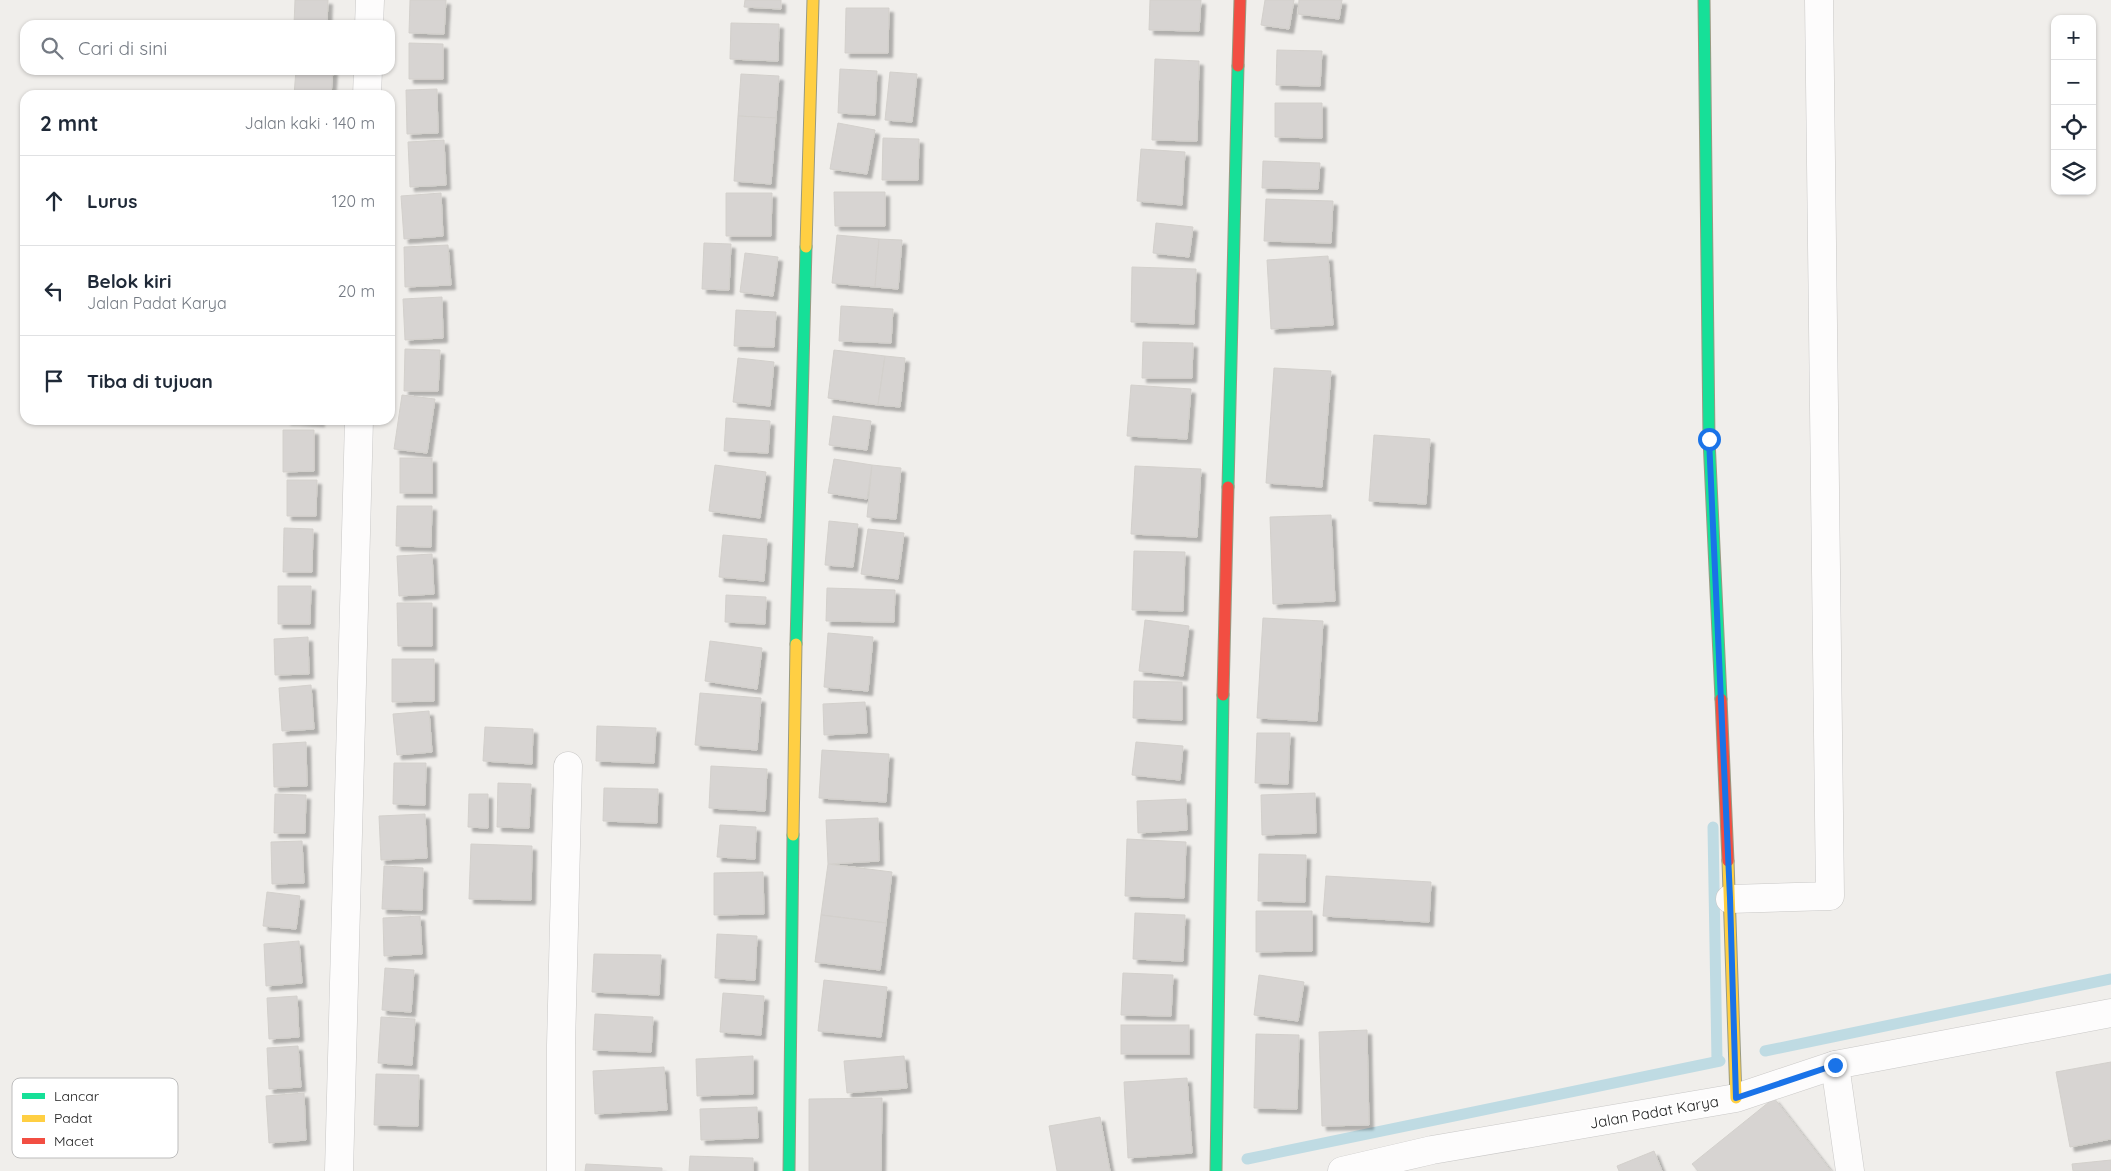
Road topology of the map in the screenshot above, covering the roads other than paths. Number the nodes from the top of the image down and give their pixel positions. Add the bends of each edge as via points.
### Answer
1 (370, 0) edge
2 (813, 0) edge
3 (1240, 0) edge
4 (1704, 0) edge
5 (1819, 0) edge
6 (369, 20) edge
7 (368, 75) edge
8 (367, 90) edge
9 (359, 425) edge
10 (568, 766) dead end
11 (1730, 898) junction
12 (2111, 1013) edge
13 (1835, 1065) junction
14 (1736, 1098) junction
15 (1433, 1161) edge
16 (340, 1171) edge
17 (561, 1171) edge
18 (789, 1171) edge
19 (1216, 1171) edge
20 (1342, 1171) edge
21 (1850, 1171) edge

1 - 6 street
2 - 18 street via 796,620
3 - 19 street via 1220,809
4 - 11 street via 1709,439
5 - 11 street via 1830,896
7 - 8 street
9 - 16 street
10 - 17 street
11 - 14 street
12 - 13 street, Jalan Padat Karya
13 - 14 street, Jalan Padat Karya
13 - 21 street
14 - 15 street, Jalan Padat Karya
15 - 20 street, Jalan Padat Karya

